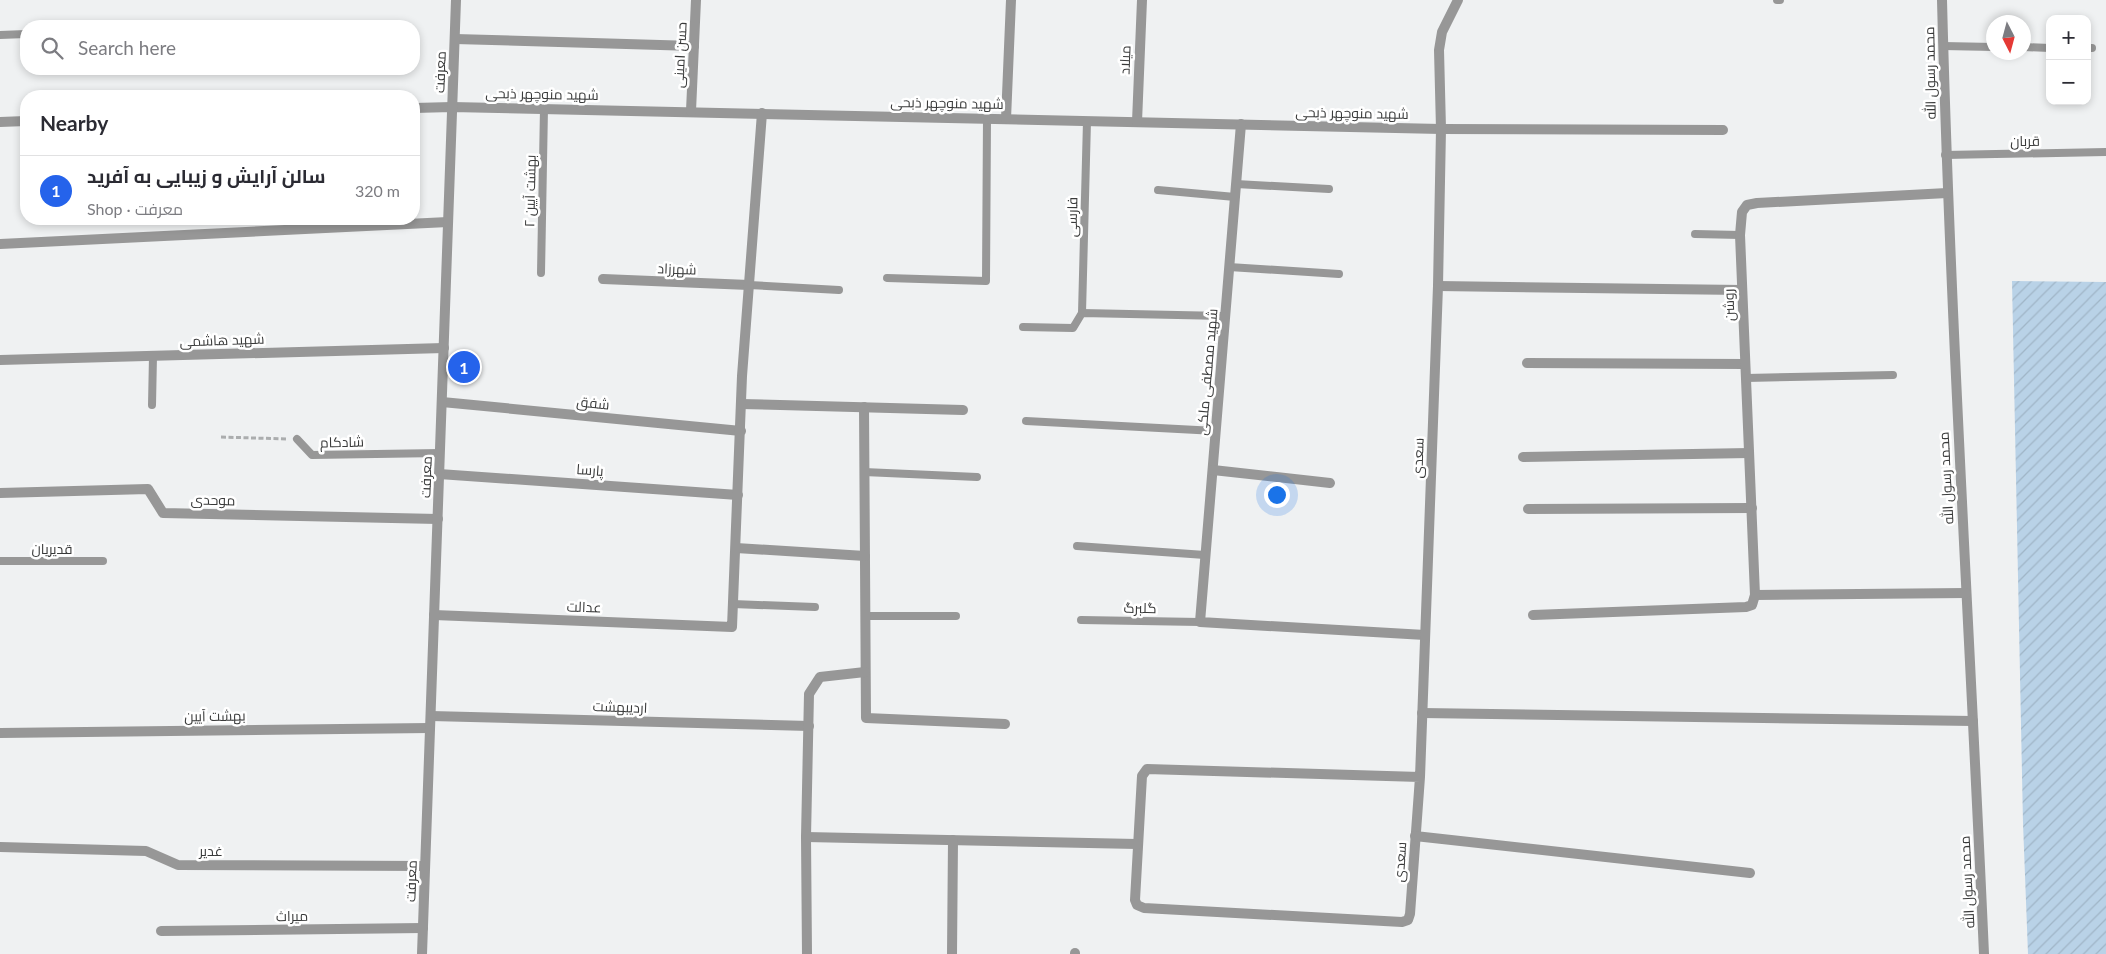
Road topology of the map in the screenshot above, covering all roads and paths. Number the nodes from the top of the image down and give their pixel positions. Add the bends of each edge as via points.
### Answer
1 (456, 0) edge
2 (696, 0) edge
3 (1011, 0) edge
4 (1142, 0) edge
5 (1458, 0) edge
6 (1942, 0) edge
7 (20, 34) edge
8 (0, 35) edge
9 (455, 40) junction
10 (694, 46) junction
11 (1943, 46) junction
12 (1986, 47) edge
13 (2031, 47) edge
14 (2046, 48) edge
15 (452, 106) junction
16 (420, 108) edge
17 (544, 108) junction
18 (691, 111) junction
19 (762, 113) junction
20 (987, 118) junction
21 (1006, 119) junction
22 (20, 121) edge
23 (1087, 121) junction
24 (0, 122) edge
25 (1137, 122) junction
26 (1241, 124) junction
27 (1441, 129) junction
28 (1723, 130) dead end
29 (2106, 152) edge
30 (1945, 155) junction
31 (1236, 184) junction
32 (1329, 189) dead end
33 (1158, 190) dead end
34 (1947, 193) junction
35 (1235, 197) junction
36 (448, 222) junction
37 (420, 223) edge
38 (387, 225) edge
39 (1695, 234) dead end
40 (1740, 235) junction
41 (0, 244) edge
42 (1229, 267) junction
43 (541, 273) dead end
44 (1339, 274) dead end
45 (887, 278) dead end
46 (603, 279) dead end
47 (749, 285) junction
48 (1438, 286) junction
49 (839, 290) dead end
50 (1742, 290) junction
51 (1082, 313) junction
52 (1225, 316) junction
53 (1023, 327) dead end
54 (444, 348) junction
55 (153, 356) junction
56 (0, 360) edge
57 (1527, 363) dead end
58 (1745, 364) junction
59 (1893, 375) dead end
60 (1746, 378) junction
61 (442, 402) junction
62 (741, 404) junction
63 (152, 405) dead end
64 (864, 407) junction
65 (963, 410) dead end
66 (1026, 421) dead end
67 (741, 431) junction
68 (1216, 431) junction
69 (221, 437) dead end
70 (297, 439) joint
71 (440, 453) junction
72 (1749, 453) junction
73 (1523, 457) dead end
74 (1212, 470) junction
75 (864, 472) junction
76 (439, 474) junction
77 (977, 477) dead end
78 (1330, 483) dead end
79 (0, 493) edge
80 (738, 495) junction
81 (1752, 508) junction
82 (1528, 509) dead end
83 (438, 519) junction
84 (1077, 546) dead end
85 (736, 548) junction
86 (865, 556) junction
87 (1205, 556) junction
88 (0, 561) edge
89 (103, 561) dead end
90 (1966, 593) junction
91 (1753, 600) junction
92 (734, 604) junction
93 (815, 607) dead end
94 (434, 615) junction
95 (1533, 615) dead end
96 (865, 616) junction
97 (956, 616) dead end
98 (1081, 620) dead end
99 (1200, 622) junction
100 (1425, 635) junction
101 (865, 672) junction
102 (1422, 713) junction
103 (431, 716) junction
104 (1973, 721) junction
105 (1004, 724) dead end
106 (808, 726) junction
107 (430, 728) junction
108 (0, 732) edge
109 (1420, 777) junction
110 (1416, 836) junction
111 (806, 837) junction
112 (953, 840) junction
113 (1137, 844) junction
114 (0, 848) edge
115 (425, 866) junction
116 (1750, 873) dead end
117 (423, 928) junction
118 (161, 931) dead end
119 (422, 954) edge
120 (807, 954) edge
121 (952, 954) edge
122 (1984, 954) edge

1 - 9 street, معرفت
2 - 10 street, حسن امینی
3 - 21 street
4 - 25 street, میلاد
5 - 27 street, سعدی via 1442,32
6 - 11 street, محمد رسول الله
7 - 8 lane
9 - 10 street
9 - 15 street, معرفت
10 - 18 street, حسن امینی
11 - 12 lane
11 - 30 street, محمد رسول الله
13 - 14 lane
15 - 16 street, شهید منوچهر ذبحی
15 - 17 street, شهید منوچهر ذبحی
15 - 36 street, معرفت
17 - 18 street, شهید منوچهر ذبحی
17 - 43 lane, بهشت آیین ۲
18 - 19 street, شهید منوچهر ذبحی
19 - 20 street, شهید منوچهر ذبحی
19 - 47 street
20 - 21 street, شهید منوچهر ذبحی
20 - 45 lane via 986,281
21 - 23 street, شهید منوچهر ذبحی
22 - 24 street
23 - 25 street, شهید منوچهر ذبحی
23 - 51 lane, فارسی
25 - 26 street, شهید منوچهر ذبحی
26 - 27 street, شهید منوچهر ذبحی
26 - 31 street, شهید مصطفی ملکی
27 - 28 street, شهید منوچهر ذبحی
27 - 48 street, سعدی
29 - 30 lane, قربان
30 - 34 street, محمد رسول الله
31 - 32 lane
31 - 35 street, شهید مصطفی ملکی
33 - 35 lane
34 - 40 street, روشن via 1747,204 1742,212
34 - 90 street, محمد رسول الله
35 - 42 street, شهید مصطفی ملکی
36 - 37 street
36 - 54 street, معرفت
38 - 41 street
39 - 40 lane
40 - 50 street, روشن
42 - 44 lane
42 - 52 street, شهید مصطفی ملکی
46 - 47 street, شهرزاد
47 - 49 lane
47 - 62 street
48 - 50 street
48 - 100 street, سعدی
50 - 58 street, روشن
51 - 52 lane
51 - 53 lane via 1073,328
52 - 68 street, شهید مصطفی ملکی
54 - 55 street, شهید هاشمی
54 - 61 street, معرفت
55 - 56 street, شهید هاشمی
55 - 63 lane
57 - 58 street
58 - 60 street, روشن
59 - 60 lane
60 - 72 street, روشن
61 - 67 street, شفق
61 - 71 street, معرفت
62 - 64 street
62 - 67 street
64 - 65 street
64 - 75 street
66 - 68 lane
67 - 80 street
68 - 74 street, شهید مصطفی ملکی
69 - 70 path
70 - 71 lane, شادکام via 312,455
71 - 76 street, معرفت
72 - 73 street
72 - 81 street, روشن
74 - 78 street
74 - 87 street, شهید مصطفی ملکی
75 - 77 lane
75 - 86 street
76 - 80 street, پارسا
76 - 83 street, معرفت
79 - 83 street, موحدی via 148,489 163,513
80 - 85 street
81 - 82 street
81 - 91 street, روشن
83 - 94 street, معرفت
84 - 87 lane
85 - 86 street
85 - 92 street
86 - 96 street
87 - 99 street, شهید مصطفی ملکی
88 - 89 lane, قدیریان
90 - 91 street
90 - 104 street, محمد رسول الله
91 - 95 street
92 - 93 lane
92 - 94 street, عدالت via 732,627
94 - 103 street, معرفت
96 - 97 lane
96 - 101 street
98 - 99 lane, گلبرگ
99 - 100 street
100 - 102 street, سعدی
101 - 105 street via 866,718
101 - 106 street via 820,677 809,694
102 - 104 street
102 - 109 street, سعدی
103 - 106 street, اردیبهشت
103 - 107 street, معرفت
104 - 122 street, محمد رسول الله
106 - 111 street
107 - 108 street, بهشت آیین
107 - 115 street, معرفت
109 - 110 street, سعدی
109 - 113 street via 1147,769 1142,776
110 - 113 street, سعدی via 1410,914 1408,920 1402,922 1144,908 1135,900
110 - 116 street
111 - 112 street
111 - 120 street
112 - 113 street
112 - 121 street
114 - 115 street, غدیر via 146,851 178,865
115 - 117 street, معرفت
117 - 118 street, میراث
117 - 119 street, معرفت

